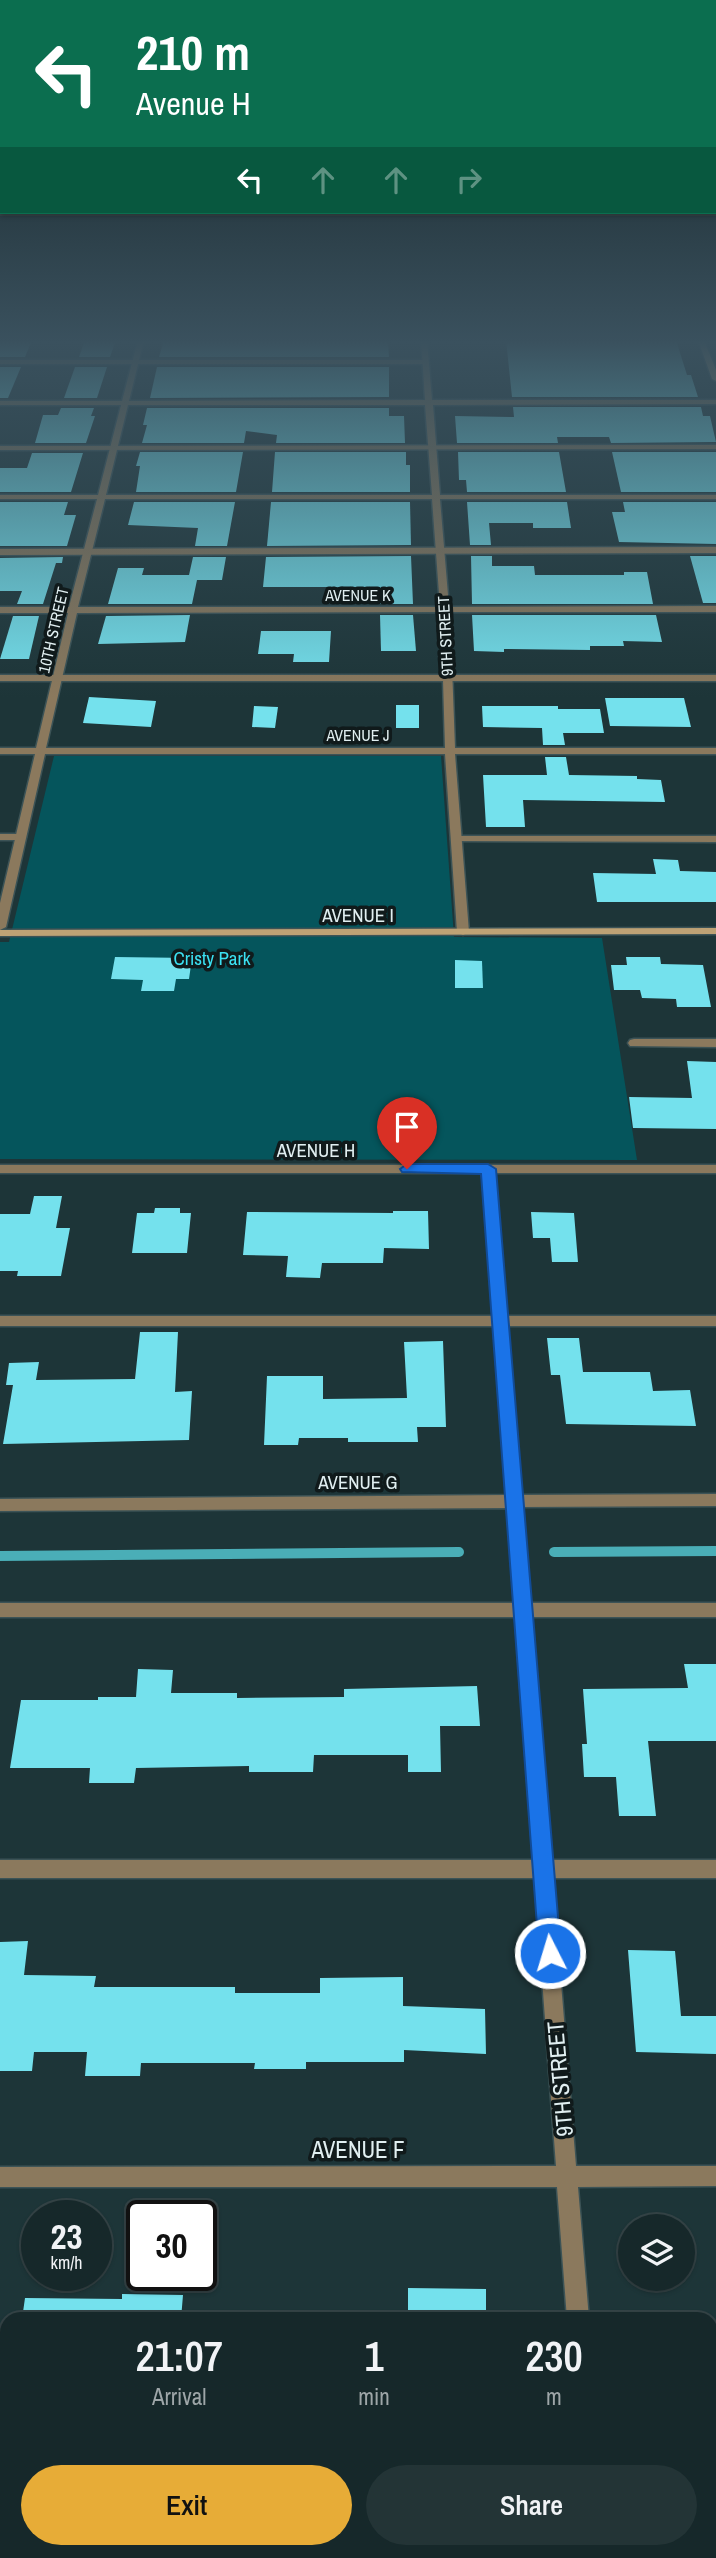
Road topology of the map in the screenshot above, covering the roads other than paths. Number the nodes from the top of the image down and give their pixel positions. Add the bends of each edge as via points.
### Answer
1 (111, 459) edge
2 (433, 459) edge
3 (0, 496) edge
4 (102, 496) junction
5 (436, 496) junction
6 (716, 497) edge
7 (440, 550) junction
8 (716, 550) edge
9 (88, 551) junction
10 (0, 552) edge
11 (716, 609) edge
12 (0, 610) edge
13 (73, 610) junction
14 (445, 610) junction
15 (0, 678) edge
16 (57, 678) junction
17 (447, 678) junction
18 (716, 678) edge
19 (0, 751) edge
20 (41, 751) junction
21 (450, 751) junction
22 (716, 751) edge
23 (0, 836) edge
24 (21, 837) junction
25 (456, 839) junction
26 (716, 839) edge
27 (0, 927) edge
28 (463, 932) junction
29 (716, 932) edge
30 (0, 933) edge
31 (634, 1043) dead end
32 (716, 1043) edge
33 (0, 1169) edge
34 (488, 1169) junction
35 (716, 1169) edge
36 (0, 1321) edge
37 (500, 1321) junction
38 (716, 1321) edge
39 (716, 1500) edge
40 (514, 1502) junction
41 (0, 1504) edge
42 (0, 1610) edge
43 (523, 1610) junction
44 (716, 1610) edge
45 (0, 1869) edge
46 (543, 1869) junction
47 (716, 1869) edge
48 (567, 2176) junction
49 (716, 2176) edge
50 (0, 2177) edge
51 (577, 2312) edge

1 - 4 street, 10TH STREET
2 - 5 street, 9TH STREET
3 - 4 street
4 - 5 street
4 - 9 street, 10TH STREET
5 - 6 street
5 - 7 street, 9TH STREET
7 - 8 street
7 - 9 street
7 - 14 street, 9TH STREET
9 - 10 street
9 - 13 street, 10TH STREET
11 - 14 street, AVENUE K
12 - 13 street, AVENUE K
13 - 14 street, AVENUE K
13 - 16 street, 10TH STREET
14 - 17 street, 9TH STREET
15 - 16 street
16 - 17 street
16 - 20 street, 10TH STREET
17 - 18 street
17 - 21 street, 9TH STREET
19 - 20 street, AVENUE J
20 - 21 street, AVENUE J
20 - 24 street, 10TH STREET
21 - 22 street, AVENUE J
21 - 25 street, 9TH STREET
23 - 24 street
24 - 27 street, 10TH STREET
25 - 26 street
25 - 28 street, 9TH STREET
28 - 29 street, AVENUE I
28 - 30 street, AVENUE I
31 - 32 street
33 - 34 street, AVENUE H
34 - 35 street, AVENUE H
34 - 37 street, 9TH STREET
36 - 37 street
37 - 38 street
37 - 40 street, 9TH STREET
39 - 40 street, AVENUE G
40 - 41 street, AVENUE G
40 - 43 street, 9TH STREET
42 - 43 street
43 - 44 street
43 - 46 street, 9TH STREET
45 - 46 street
46 - 47 street
46 - 48 street, 9TH STREET
48 - 49 street, AVENUE F
48 - 50 street, AVENUE F
48 - 51 street, 9TH STREET

